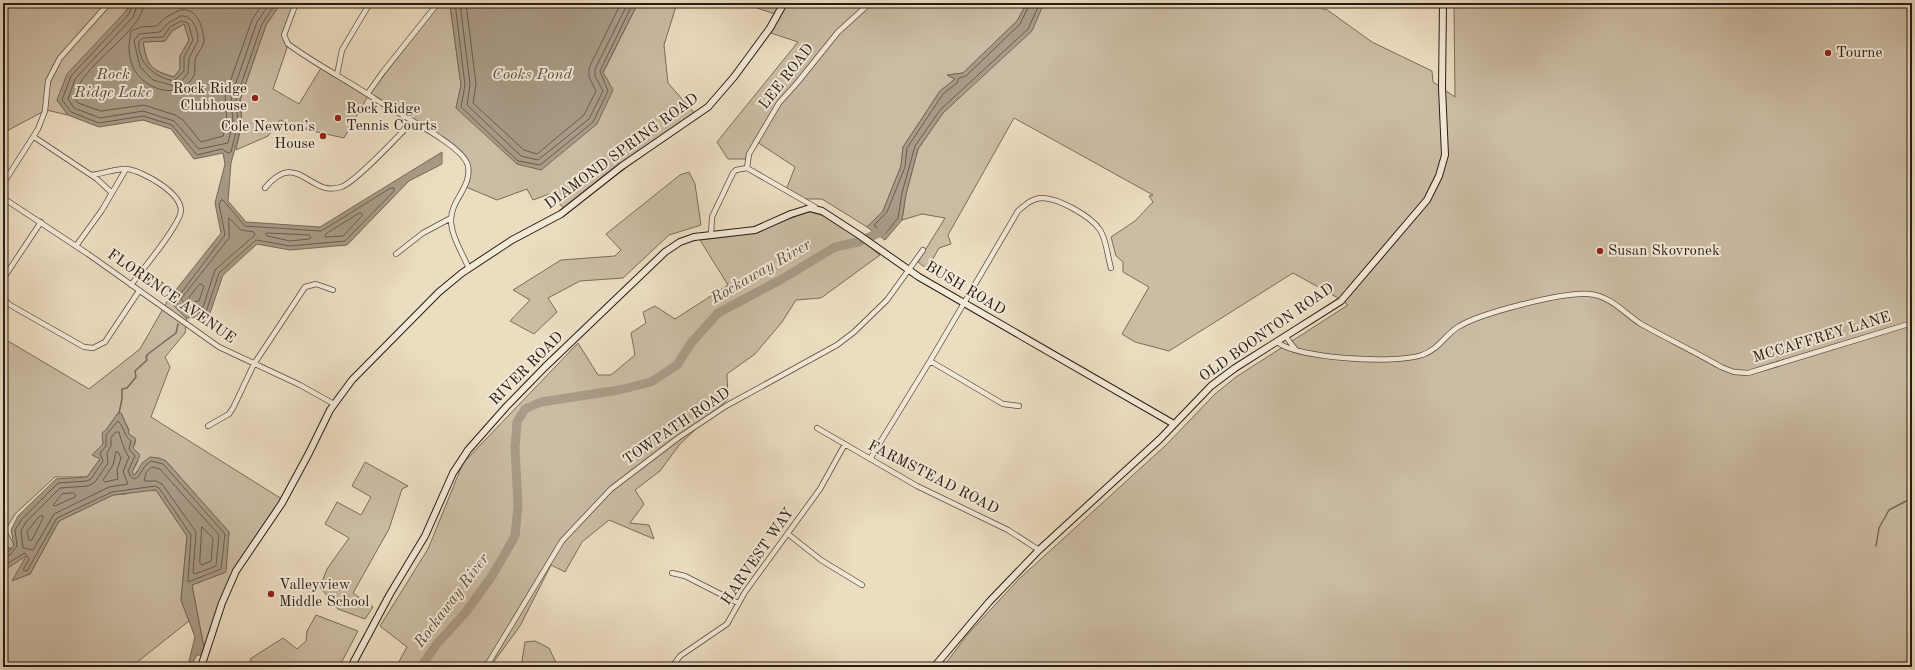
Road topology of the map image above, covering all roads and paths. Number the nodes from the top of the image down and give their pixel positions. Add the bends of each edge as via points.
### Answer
1 (109, 3) edge
2 (296, 3) edge
3 (370, 3) edge
4 (438, 3) edge
5 (784, 3) edge
6 (870, 3) edge
7 (1443, 3) edge
8 (337, 75) junction
9 (368, 93) junction
10 (413, 121) junction
11 (34, 136) junction
12 (747, 168) junction
13 (126, 169) junction
14 (91, 175) junction
15 (3, 184) edge
16 (265, 188) dead end
17 (112, 193) junction
18 (3, 198) edge
19 (822, 211) junction
20 (451, 218) junction
21 (41, 222) junction
22 (711, 235) junction
23 (76, 246) junction
24 (923, 250) dead end
25 (396, 254) dead end
26 (469, 268) junction
27 (1111, 268) dead end
28 (908, 270) junction
29 (3, 279) edge
30 (131, 285) junction
31 (333, 290) dead end
32 (139, 291) junction
33 (3, 298) edge
34 (964, 304) junction
35 (1912, 323) edge
36 (1286, 336) junction
37 (1277, 342) junction
38 (1296, 350) junction
39 (930, 361) junction
40 (254, 364) junction
41 (334, 404) junction
42 (1019, 406) dead end
43 (1174, 424) junction
44 (208, 426) dead end
45 (816, 428) dead end
46 (845, 444) junction
47 (870, 459) junction
48 (788, 534) junction
49 (1039, 550) junction
50 (672, 573) dead end
51 (862, 585) dead end
52 (738, 604) junction
53 (203, 666) edge
54 (351, 667) edge
55 (486, 667) edge
56 (672, 667) edge
57 (934, 667) edge

1 - 11 street via 67,49 55,67 48,81 45,111
2 - 8 street via 284,35 286,42
3 - 8 street via 342,50
4 - 9 street
5 - 26 street, DIAMOND SPRING ROAD via 770,28 708,107 622,166 561,214 512,240
6 - 12 street, LEE ROAD via 838,32 779,103 749,154
7 - 36 street, OLD BOONTON ROAD via 1442,88 1445,154 1431,193 1341,301
8 - 9 street
9 - 10 street
10 - 16 street via 356,177 342,187 327,188 290,172 274,177
10 - 20 street via 458,151 468,165 466,183
11 - 14 street
11 - 15 street
12 - 19 street, BUSH ROAD
12 - 22 street via 733,173 712,217
13 - 14 street
13 - 17 street
13 - 30 street via 169,190 180,202 181,208 171,230
14 - 17 street
17 - 23 street
18 - 21 street, FLORENCE AVENUE
19 - 22 street, RIVER ROAD via 810,208 800,210 754,230
19 - 28 street, BUSH ROAD
20 - 25 street via 422,233
20 - 26 street via 452,227
21 - 23 street, FLORENCE AVENUE
21 - 29 street
22 - 54 street, RIVER ROAD via 680,242 665,252 545,367 479,437 453,473 425,536
23 - 30 street, FLORENCE AVENUE
24 - 28 street, TOWPATH ROAD
26 - 41 street, DIAMOND SPRING ROAD via 423,307 352,380
27 - 34 street via 1104,238 1094,222 1059,202 1041,198 1030,201 1018,211
28 - 34 street, BUSH ROAD
28 - 55 street, TOWPATH ROAD via 876,312 837,345 726,406 678,438 611,489 562,542
30 - 32 street, FLORENCE AVENUE
31 - 40 street via 316,284 305,287
32 - 33 street via 105,342 93,348 84,347 10,305
32 - 40 street, FLORENCE AVENUE via 198,334
34 - 39 street
34 - 43 street, BUSH ROAD
35 - 38 street, MCCAFFREY LANE via 1742,373 1721,367 1642,324 1612,302 1597,295 1584,294 1549,298 1464,324 1452,331 1435,348 1416,356 1336,357
36 - 37 street, OLD BOONTON ROAD
36 - 38 street
37 - 38 street, MCCAFFREY LANE via 1281,346
37 - 43 street, OLD BOONTON ROAD via 1221,377
39 - 42 street via 1003,404
39 - 47 street
40 - 41 street, FLORENCE AVENUE
40 - 44 street via 233,408 224,417
41 - 53 street, DIAMOND SPRING ROAD via 288,494 236,571 222,603
43 - 49 street, OLD BOONTON ROAD
45 - 46 street, FARMSTEAD ROAD
46 - 47 street, FARMSTEAD ROAD
46 - 48 street, HARVEST WAY via 820,489
47 - 49 street, FARMSTEAD ROAD via 938,497 1008,530
48 - 51 street via 821,560
48 - 52 street, HARVEST WAY
49 - 57 street, OLD BOONTON ROAD via 989,602
50 - 52 street via 685,576
52 - 56 street, HARVEST WAY via 727,624 680,656

